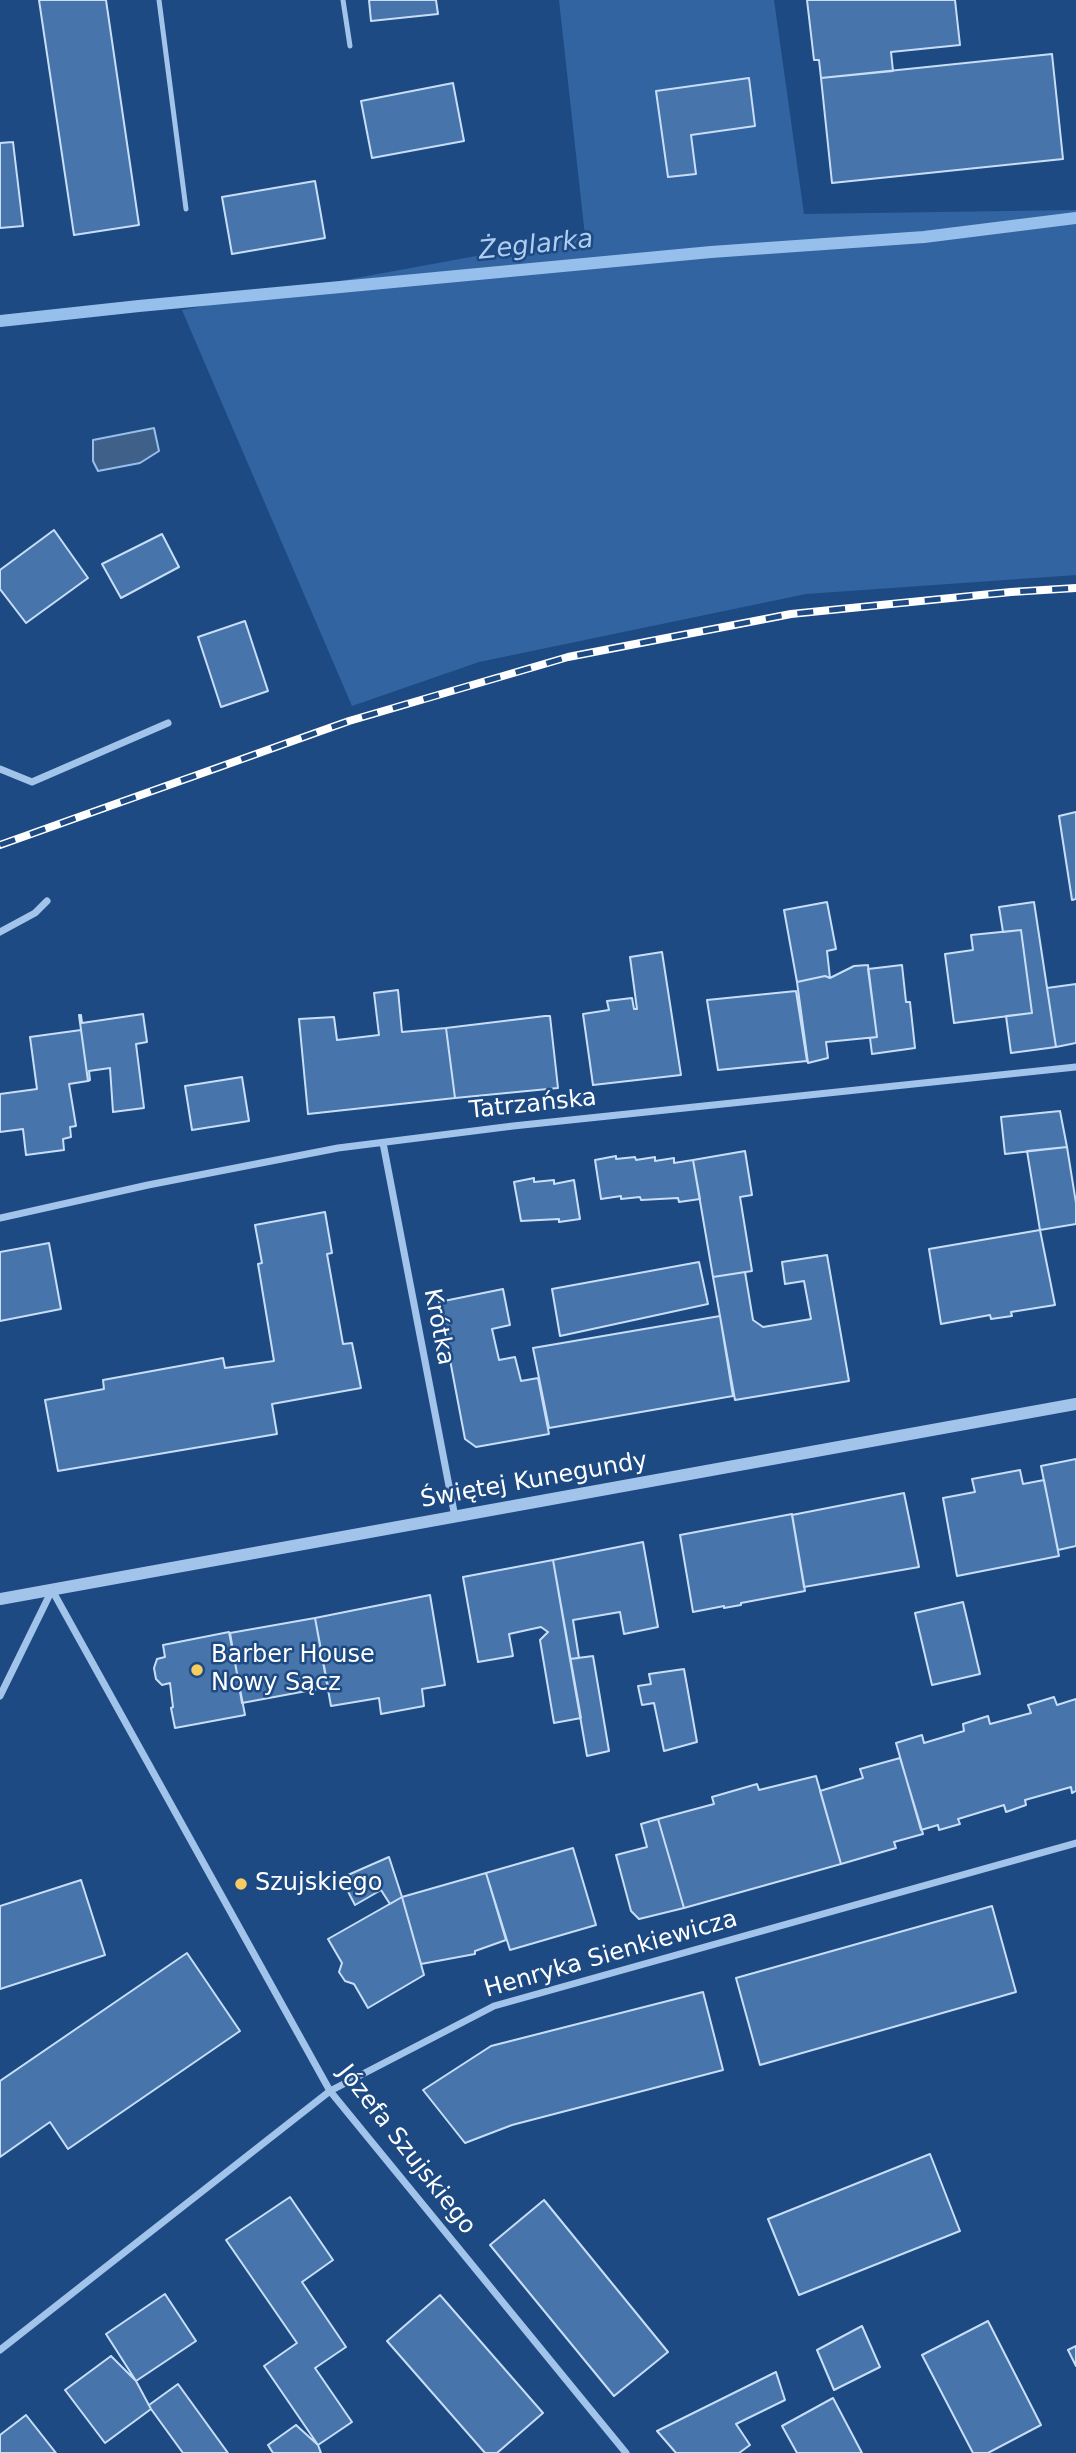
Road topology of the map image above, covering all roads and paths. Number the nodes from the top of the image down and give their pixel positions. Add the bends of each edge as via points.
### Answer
1 (159, 0) edge
2 (343, 0) edge
3 (350, 46) dead end
4 (187, 209) dead end
5 (169, 723) dead end
6 (0, 769) edge
7 (47, 901) dead end
8 (0, 932) edge
9 (1076, 1067) edge
10 (383, 1143) junction
11 (0, 1218) edge
12 (1076, 1404) edge
13 (455, 1518) junction
14 (52, 1589) junction
15 (0, 1599) edge
16 (0, 1696) edge
17 (1076, 1843) edge
18 (330, 2091) junction
19 (0, 2350) edge
20 (626, 2453) edge

1 - 4 lane
2 - 3 lane
5 - 6 street via 32,782
7 - 8 street
9 - 10 street, Tatrzańska
10 - 11 street, Tatrzańska via 148,1185
10 - 13 street, Krótka
12 - 13 street, Świętej Kunegundy
13 - 14 street, Świętej Kunegundy
14 - 15 street, Świętej Kunegundy
14 - 16 street
14 - 18 street, Józefa Szujskiego
17 - 18 street, Henryka Sienkiewicza via 494,2006
18 - 19 street, Henryka Sienkiewicza
18 - 20 street, Józefa Szujskiego

